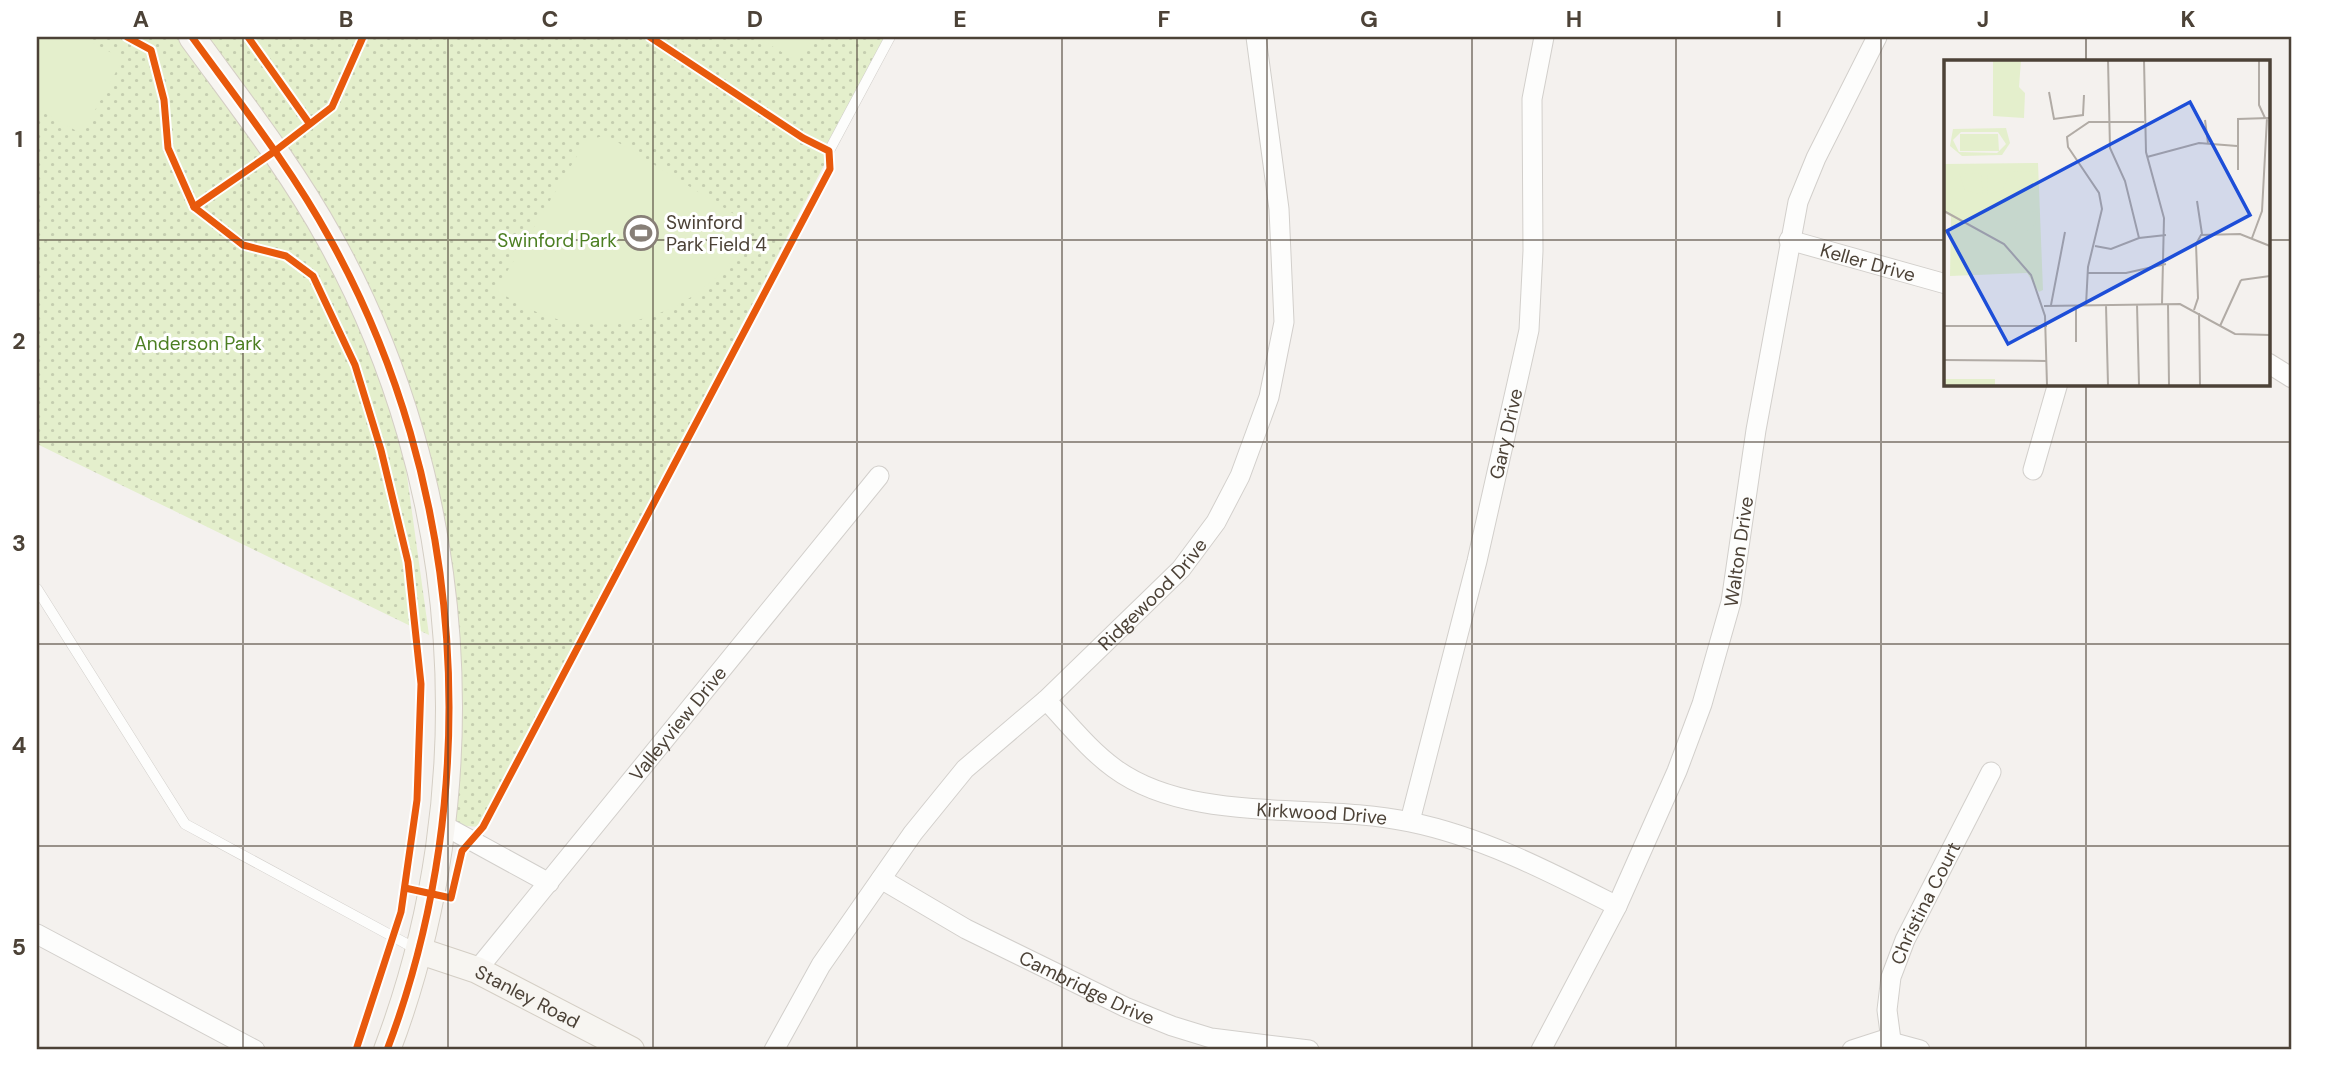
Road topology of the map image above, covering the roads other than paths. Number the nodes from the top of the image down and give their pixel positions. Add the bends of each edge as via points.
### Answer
1 (192, 37) edge
2 (890, 37) edge
3 (1256, 37) edge
4 (1544, 37) edge
5 (1877, 37) edge
6 (830, 151) dead end
7 (1789, 240) junction
8 (1944, 283) edge
9 (2270, 364) edge
10 (2292, 378) edge
11 (2057, 385) edge
12 (2033, 470) dead end
13 (879, 476) dead end
14 (37, 589) edge
15 (1046, 700) junction
16 (1991, 772) dead end
17 (1410, 821) junction
18 (443, 825) junction
19 (881, 879) junction
20 (549, 883) junction
21 (1617, 906) junction
22 (37, 934) edge
23 (420, 951) junction
24 (477, 970) junction
25 (1891, 1040) junction
26 (256, 1050) edge
27 (387, 1050) edge
28 (631, 1050) edge
29 (774, 1050) edge
30 (1310, 1050) edge
31 (1541, 1050) edge
32 (1852, 1050) edge
33 (1920, 1050) edge

1 - 18 main road via 275,151 330,238 372,324 400,401 422,475 441,579 449,661 450,746
2 - 6 lane
3 - 15 street, Ridgewood Drive via 1279,209 1284,322 1269,397 1229,499 1188,560
4 - 17 street, Gary Drive via 1532,99 1534,251 1529,330 1477,561
5 - 7 street, Walton Drive via 1816,158
7 - 8 street, Keller Drive
7 - 21 street, Walton Drive via 1731,602 1677,771
9 - 10 street
11 - 12 street
13 - 20 street, Valleyview Drive
14 - 23 lane via 185,824
15 - 17 street, Kirkwood Drive via 1114,768 1176,798
15 - 19 street, Ridgewood Drive via 965,769
16 - 25 street, Christina Court via 1905,940 1891,977 1887,1010
17 - 21 street, Kirkwood Drive via 1532,863
18 - 20 street
18 - 23 main road
19 - 29 street, Ridgewood Drive via 821,965
19 - 30 street, Cambridge Drive via 966,929 1172,1026 1212,1038
20 - 24 street, Valleyview Drive
21 - 31 street, Walton Drive
22 - 26 street
23 - 24 main road, Stanley Road
23 - 27 main road
24 - 28 main road, Stanley Road
25 - 32 street
25 - 33 street

